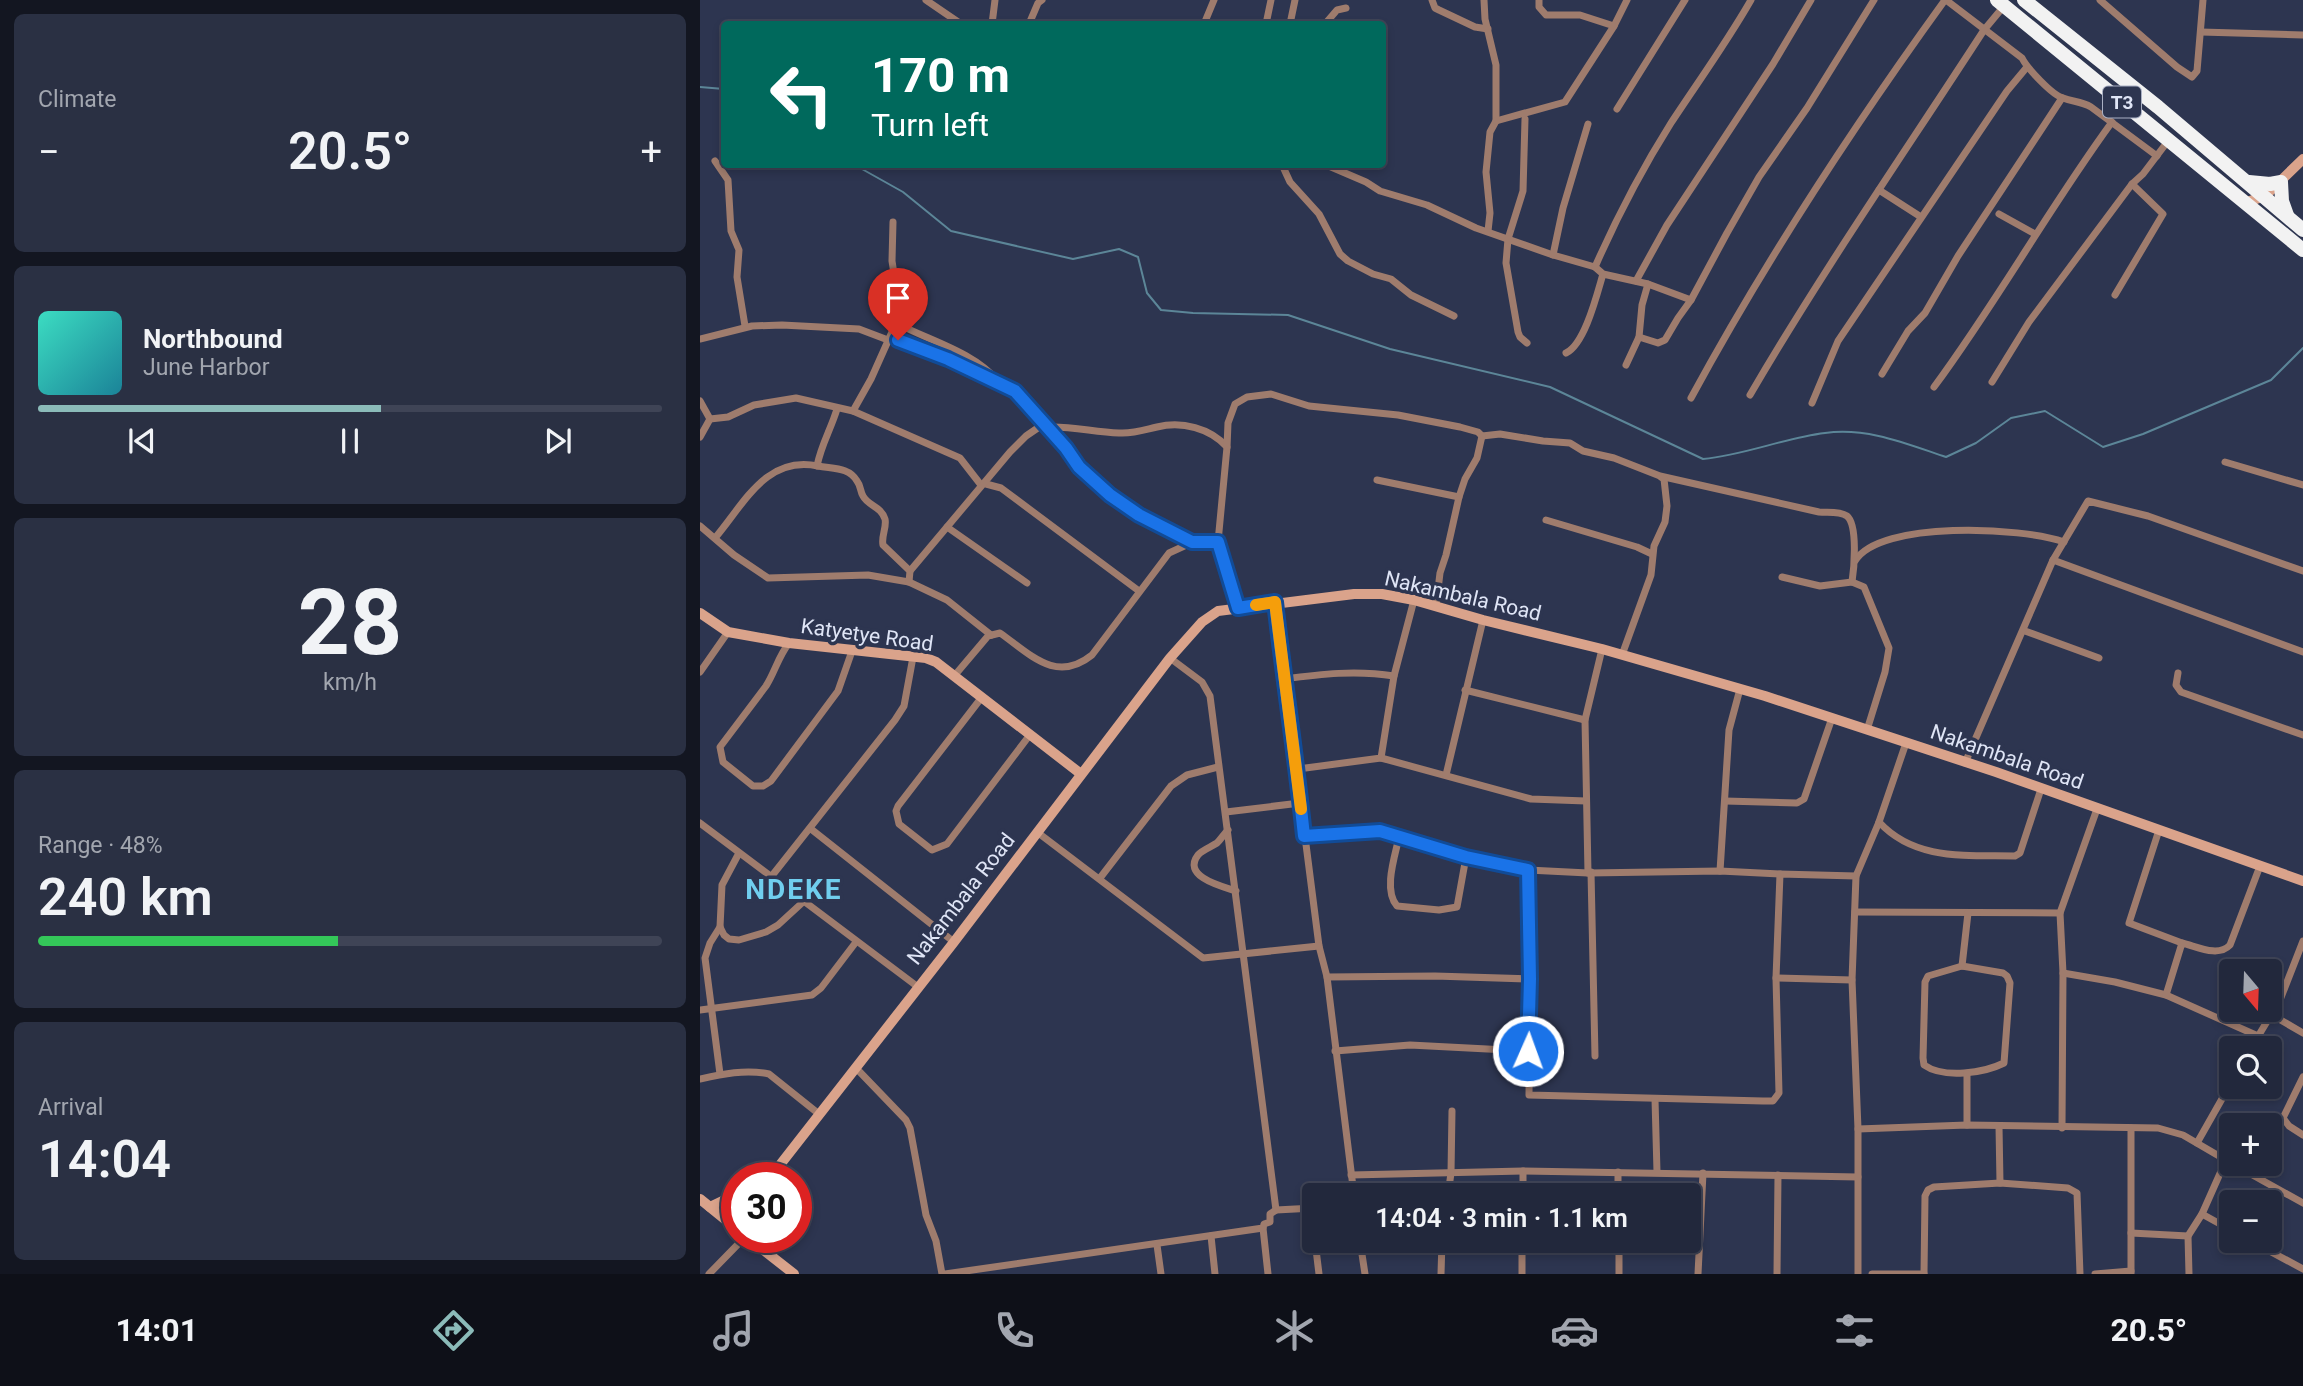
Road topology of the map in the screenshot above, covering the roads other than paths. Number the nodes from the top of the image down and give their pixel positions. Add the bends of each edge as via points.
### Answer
1 (926, 0) edge
2 (995, 0) edge
3 (1042, 0) edge
4 (1213, 0) edge
5 (1271, 0) edge
6 (1295, 0) edge
7 (1432, 0) edge
8 (1484, 0) edge
9 (1539, 0) edge
10 (1627, 0) edge
11 (1685, 0) edge
12 (1751, 0) edge
13 (1811, 0) edge
14 (1874, 0) edge
15 (1946, 0) edge
16 (2024, 0) edge
17 (2100, 0) edge
18 (2203, 0) edge
19 (2000, 3) edge
20 (1346, 8) dead end
21 (957, 21) edge
22 (992, 21) edge
23 (1031, 21) edge
24 (1205, 21) edge
25 (1267, 21) edge
26 (1291, 21) edge
27 (1327, 21) edge
28 (1614, 26) junction
29 (1488, 29) junction
30 (1984, 30) junction
31 (2201, 32) junction
32 (2303, 34) edge
33 (2027, 67) junction
34 (2062, 98) junction
35 (1617, 109) dead end
36 (1525, 119) dead end
37 (1496, 121) junction
38 (2112, 122) junction
39 (1588, 124) dead end
40 (2168, 141) junction
41 (2157, 156) junction
42 (2303, 159) edge
43 (715, 161) dead end
44 (1285, 168) edge
45 (1333, 168) edge
46 (2247, 181) junction
47 (2281, 182) junction
48 (2132, 184) junction
49 (1879, 190) junction
50 (2265, 196) junction
51 (2247, 202) junction
52 (1999, 214) dead end
53 (1921, 217) junction
54 (2265, 218) junction
55 (2290, 219) junction
56 (893, 222) dead end
57 (2303, 230) edge
58 (1488, 231) junction
59 (2035, 234) junction
60 (1508, 239) junction
61 (2303, 250) edge
62 (1552, 255) junction
63 (1595, 267) junction
64 (1603, 274) junction
65 (1636, 281) junction
66 (1648, 284) junction
67 (2115, 295) dead end
68 (1691, 300) junction
69 (1454, 316) dead end
70 (896, 323) junction
71 (745, 326) junction
72 (1639, 337) junction
73 (700, 339) edge
74 (888, 340) junction
75 (1527, 343) dead end
76 (1566, 353) dead end
77 (1626, 365) dead end
78 (1882, 374) dead end
79 (1992, 382) dead end
80 (1000, 384) junction
81 (1934, 387) dead end
82 (1750, 395) dead end
83 (1691, 398) dead end
84 (700, 401) edge
85 (1812, 403) dead end
86 (837, 409) junction
87 (853, 411) junction
88 (709, 419) junction
89 (1046, 425) junction
90 (1482, 436) junction
91 (700, 437) edge
92 (1227, 447) junction
93 (2225, 462) dead end
94 (817, 466) junction
95 (1660, 476) junction
96 (1377, 480) dead end
97 (983, 485) junction
98 (2303, 485) edge
99 (1459, 497) junction
100 (1546, 520) dead end
101 (700, 526) edge
102 (947, 527) junction
103 (715, 538) junction
104 (1192, 542) junction
105 (1218, 542) junction
106 (2064, 542) junction
107 (1652, 554) junction
108 (2053, 560) junction
109 (1855, 561) junction
110 (910, 571) junction
111 (2303, 571) edge
112 (1782, 577) dead end
113 (909, 582) junction
114 (1852, 582) junction
115 (1027, 583) dead end
116 (1139, 591) junction
117 (1414, 600) junction
118 (1275, 602) junction
119 (1436, 607) junction
120 (1238, 608) junction
121 (700, 612) edge
122 (1483, 620) junction
123 (2025, 631) junction
124 (728, 632) junction
125 (991, 635) junction
126 (789, 643) junction
127 (1602, 649) junction
128 (852, 651) junction
129 (2303, 652) edge
130 (1622, 655) junction
131 (913, 657) junction
132 (1170, 658) junction
133 (2099, 658) dead end
134 (700, 672) edge
135 (2179, 673) dead end
136 (955, 675) junction
137 (1394, 676) junction
138 (1284, 679) junction
139 (1740, 689) junction
140 (1465, 690) junction
141 (982, 697) junction
142 (1832, 718) junction
143 (1585, 720) junction
144 (1867, 730) junction
145 (2303, 735) edge
146 (1029, 736) junction
147 (1906, 743) junction
148 (1381, 758) junction
149 (1965, 763) junction
150 (1218, 767) junction
151 (1298, 769) junction
152 (1081, 774) junction
153 (1446, 775) junction
154 (2040, 789) junction
155 (1586, 801) junction
156 (1725, 801) junction
157 (1300, 803) junction
158 (2097, 809) junction
159 (1226, 812) junction
160 (1879, 822) junction
161 (700, 823) edge
162 (811, 829) junction
163 (1228, 830) junction
164 (2159, 830) junction
165 (1037, 832) junction
166 (1304, 836) junction
167 (1399, 837) junction
168 (739, 853) junction
169 (1466, 857) junction
170 (2260, 866) junction
171 (1528, 870) junction
172 (1720, 871) junction
173 (1590, 873) junction
174 (1780, 874) junction
175 (1856, 876) junction
176 (771, 877) junction
177 (1100, 878) junction
178 (2303, 881) edge
179 (1236, 891) junction
180 (803, 902) junction
181 (1855, 912) junction
182 (1968, 912) junction
183 (2060, 913) junction
184 (720, 927) junction
185 (856, 942) junction
186 (954, 942) junction
187 (2303, 942) edge
188 (2182, 943) junction
189 (1319, 946) junction
190 (1242, 954) junction
191 (1962, 966) junction
192 (2063, 972) junction
193 (1327, 977) junction
194 (1776, 978) junction
195 (1530, 979) junction
196 (1852, 980) junction
197 (918, 987) junction
198 (2282, 993) edge
199 (2166, 995) junction
200 (711, 1009) junction
201 (700, 1010) edge
202 (2282, 1021) edge
203 (2267, 1022) edge
204 (2303, 1033) edge
205 (2258, 1036) joint
206 (1335, 1051) junction
207 (1528, 1051) junction
208 (1595, 1056) dead end
209 (856, 1068) junction
210 (720, 1074) junction
211 (1966, 1074) junction
212 (2303, 1077) edge
213 (700, 1079) edge
214 (1655, 1099) junction
215 (2222, 1099) edge
216 (1452, 1111) dead end
217 (819, 1114) junction
218 (1967, 1125) junction
219 (1999, 1126) junction
220 (2062, 1128) junction
221 (2131, 1128) junction
222 (1858, 1129) junction
223 (2303, 1135) edge
224 (2197, 1143) junction
225 (2219, 1156) edge
226 (782, 1162) edge
227 (1523, 1171) junction
228 (1618, 1172) junction
229 (1657, 1172) junction
230 (1451, 1173) junction
231 (1703, 1173) junction
232 (1351, 1175) junction
233 (1778, 1175) junction
234 (2222, 1176) edge
235 (2256, 1176) edge
236 (1858, 1177) junction
237 (1352, 1183) edge
238 (1450, 1183) edge
239 (1523, 1183) edge
240 (1618, 1183) edge
241 (2000, 1184) junction
242 (700, 1199) edge
243 (721, 1202) edge
244 (2303, 1202) edge
245 (710, 1207) junction
246 (1302, 1209) edge
247 (1276, 1210) junction
248 (2202, 1214) junction
249 (721, 1216) edge
250 (2219, 1223) edge
251 (1263, 1228) junction
252 (2131, 1233) junction
253 (1211, 1236) junction
254 (2188, 1236) junction
255 (1157, 1245) junction
256 (730, 1253) edge
257 (767, 1253) edge
258 (1316, 1253) edge
259 (1362, 1253) edge
260 (1442, 1253) edge
261 (1522, 1253) edge
262 (1619, 1253) edge
263 (2273, 1253) edge
264 (2303, 1269) edge
265 (2131, 1273) edge
266 (709, 1274) edge
267 (794, 1274) edge
268 (944, 1274) edge
269 (1161, 1274) edge
270 (1215, 1274) edge
271 (1268, 1274) edge
272 (1319, 1274) edge
273 (1365, 1274) edge
274 (1441, 1274) edge
275 (1522, 1274) edge
276 (1619, 1274) edge
277 (1698, 1274) edge
278 (1777, 1274) edge
279 (1858, 1274) edge
280 (1872, 1274) edge
281 (1924, 1274) edge
282 (2080, 1274) edge
283 (2095, 1274) edge
284 (2189, 1274) edge
285 (2300, 1274) edge

1 - 21 street
2 - 22 street
3 - 23 street
4 - 24 street
5 - 25 street
6 - 26 street
7 - 29 street via 1434,8
8 - 29 street
9 - 28 street via 1546,15 1580,15
10 - 28 street
11 - 35 street
12 - 63 street via 1636,183
13 - 65 street
14 - 68 street via 1759,177
15 - 30 street
15 - 83 street via 1821,183 1729,327
16 - 46 highway, T3
17 - 31 street via 2192,77 2197,71
18 - 31 street
19 - 30 street
19 - 40 highway, T3
20 - 27 street
28 - 37 street via 1565,102
29 - 37 street via 1496,65
30 - 33 street via 2022,58
30 - 49 street
31 - 32 street
33 - 34 street
33 - 53 street
34 - 38 street via 2082,101
34 - 78 street
36 - 60 street via 1523,191
37 - 58 street via 1490,132 1486,172
38 - 41 street
38 - 59 street
39 - 62 street
40 - 41 street
40 - 51 highway, T3
41 - 48 street
42 - 47 main road
43 - 71 street via 728,180
44 - 69 street via 1340,254
45 - 58 street via 1380,191
46 - 47 highway
46 - 50 highway, T3
47 - 50 main road
47 - 55 highway via 2282,201
48 - 67 street via 2163,214
48 - 79 street via 2029,322
49 - 53 street
49 - 82 street
50 - 51 main road
50 - 54 main road
50 - 55 highway, T3
51 - 54 highway, T3
52 - 59 street
53 - 85 street via 1838,341
54 - 61 highway, T3
55 - 57 highway, T3
56 - 70 street
58 - 60 street
59 - 81 street
60 - 62 street
60 - 75 street via 1506,263 1518,332
62 - 63 street
63 - 64 street
64 - 65 street
64 - 76 street via 1586,325 1576,346
65 - 66 street
66 - 68 street
66 - 72 street
68 - 72 street via 1663,342
70 - 74 street
70 - 80 street via 977,363
71 - 73 street
71 - 74 street via 859,329
72 - 77 street
74 - 80 street via 948,359
74 - 87 street
80 - 89 street via 1015,391
84 - 88 street
86 - 87 street
86 - 88 street via 796,398
86 - 94 street
87 - 97 street via 960,457
88 - 91 street
89 - 92 street via 1120,433 1158,426 1195,428 1212,433
89 - 97 street via 1026,436
89 - 104 street via 1079,467 1110,495
90 - 92 street via 1460,427 1309,406 1271,394 1247,397 1235,404
90 - 95 street via 1570,443
90 - 99 street
92 - 105 street
93 - 98 street
94 - 103 street via 786,466 751,490
94 - 110 street via 845,470 857,479 862,495 884,516 883,545
95 - 107 street via 1664,479 1665,522
95 - 109 street via 1841,513 1852,524
96 - 99 street
97 - 102 street
97 - 116 street via 1001,488
99 - 119 street
100 - 107 street
101 - 103 street
102 - 110 street
102 - 115 street
103 - 113 street via 768,578 868,575
104 - 105 street
104 - 116 street via 1169,553
105 - 120 street
106 - 108 street
106 - 109 street via 2045,536 1963,529 1884,542 1865,549
106 - 111 street via 2085,504 2092,500
107 - 130 street via 1651,575
108 - 123 street
108 - 129 street
109 - 114 street
110 - 113 street
112 - 114 street via 1820,586
113 - 125 street via 947,600
114 - 144 street via 1864,587 1889,648
116 - 125 street via 1091,655 1072,665 1047,667 1000,633
117 - 118 main road, Nakambala Road via 1373,594
117 - 119 main road, Nakambala Road
117 - 137 street
118 - 120 main road, Nakambala Road
118 - 138 street
119 - 122 main road, Nakambala Road
120 - 132 main road, Nakambala Road via 1209,615
121 - 124 main road, Katyetye Road
122 - 127 main road, Nakambala Road
122 - 140 street
123 - 133 street
123 - 149 street
124 - 126 main road, Katyetye Road
124 - 134 street
125 - 136 street
126 - 128 main road, Katyetye Road
126 - 128 street via 779,655 772,677 720,747 723,762 754,786 771,781 831,701
127 - 130 main road, Nakambala Road
127 - 143 street
128 - 131 main road, Katyetye Road
130 - 139 main road, Nakambala Road
131 - 136 main road, Katyetye Road via 936,662
131 - 162 street via 900,713
132 - 150 street via 1207,687
132 - 152 main road, Nakambala Road
135 - 145 street via 2176,685 2181,692
136 - 141 main road, Katyetye Road
137 - 138 street via 1346,672
137 - 148 street
138 - 151 street
139 - 142 main road, Nakambala Road
139 - 156 street via 1730,730
140 - 143 street
140 - 153 street
141 - 146 main road, Katyetye Road
141 - 146 street via 898,806 899,824 932,850 947,844
142 - 144 main road, Nakambala Road
142 - 156 street via 1804,799 1797,803
143 - 155 street
144 - 147 main road, Nakambala Road
146 - 152 main road, Katyetye Road
147 - 149 main road, Nakambala Road
147 - 160 street
148 - 151 street
148 - 153 street
149 - 154 main road, Nakambala Road
150 - 159 street
150 - 177 street via 1187,775 1171,786
151 - 157 street
152 - 165 main road, Nakambala Road
153 - 155 street via 1531,799
154 - 158 main road, Nakambala Road
154 - 160 street via 2020,853 2015,856 1943,855 1911,846
155 - 173 street
156 - 172 street
157 - 159 street
157 - 166 street
158 - 164 main road, Nakambala Road
158 - 183 street
159 - 163 street
160 - 175 street
161 - 168 street
162 - 176 street
162 - 186 street
163 - 179 street
163 - 179 street via 1199,853 1196,870 1202,879
164 - 170 main road, Nakambala Road
164 - 188 street via 2129,923
165 - 177 street
165 - 186 main road, Nakambala Road
166 - 167 street via 1380,831
166 - 189 street
167 - 169 street
167 - 169 street via 1392,877 1392,900 1397,906 1439,911 1457,907
168 - 176 street
168 - 184 street via 722,885
169 - 171 street
170 - 178 main road, Nakambala Road
170 - 188 street via 2227,948 2217,952
171 - 173 street
171 - 195 street
172 - 173 street
172 - 174 street
173 - 208 street
174 - 175 street
174 - 194 street
175 - 181 street
176 - 180 street
177 - 190 street via 1203,958
179 - 190 street
180 - 184 street via 778,925 755,936 729,939
180 - 185 street
181 - 182 street
181 - 196 street
182 - 183 street
182 - 191 street
183 - 192 street
184 - 200 street via 705,958
185 - 197 street
185 - 200 street via 812,995
186 - 197 main road, Nakambala Road
187 - 198 street
188 - 199 street
189 - 190 street
189 - 193 street
190 - 247 street
191 - 211 street via 1935,972 1925,982 1923,1059 1930,1069
191 - 211 street via 2003,973 2010,983 2004,1063
192 - 199 street
192 - 220 street
193 - 195 street
193 - 206 street
194 - 196 street
194 - 214 street via 1779,1093 1773,1101
195 - 207 street
196 - 222 street
197 - 209 main road, Nakambala Road
199 - 205 street
200 - 201 street
200 - 210 street
202 - 204 street
203 - 205 street
206 - 207 street via 1410,1045
206 - 232 street
207 - 214 street via 1529,1095
209 - 217 main road, Nakambala Road
209 - 268 street via 910,1128 926,1215
210 - 213 street
210 - 217 street via 769,1074
211 - 218 street
212 - 223 street via 2283,1118
214 - 229 street
215 - 224 street
216 - 230 street
217 - 226 main road, Nakambala Road
218 - 219 street
218 - 222 street
219 - 220 street
219 - 241 street
220 - 221 street
221 - 224 street via 2169,1130
221 - 252 street
222 - 236 street
224 - 225 street
227 - 228 street
227 - 230 street
227 - 239 street
228 - 229 street
228 - 240 street
229 - 231 street
230 - 232 street
230 - 238 street
231 - 233 street
231 - 277 street
232 - 237 street
233 - 236 street
233 - 278 street
234 - 248 street
235 - 244 street
236 - 279 street
241 - 281 street via 1928,1190
241 - 282 street via 2068,1188 2077,1193
242 - 245 main road
243 - 245 main road
245 - 249 main road
246 - 247 street
247 - 251 street
248 - 250 street
248 - 254 street
251 - 253 street
251 - 271 street
252 - 254 street
252 - 265 street
253 - 255 street
253 - 270 street
254 - 284 street
255 - 268 street
255 - 269 street
256 - 266 street
257 - 267 main road
258 - 272 street
259 - 273 street
260 - 274 street
261 - 275 street
262 - 276 street
263 - 264 street
264 - 285 street
265 - 283 street
280 - 281 street

